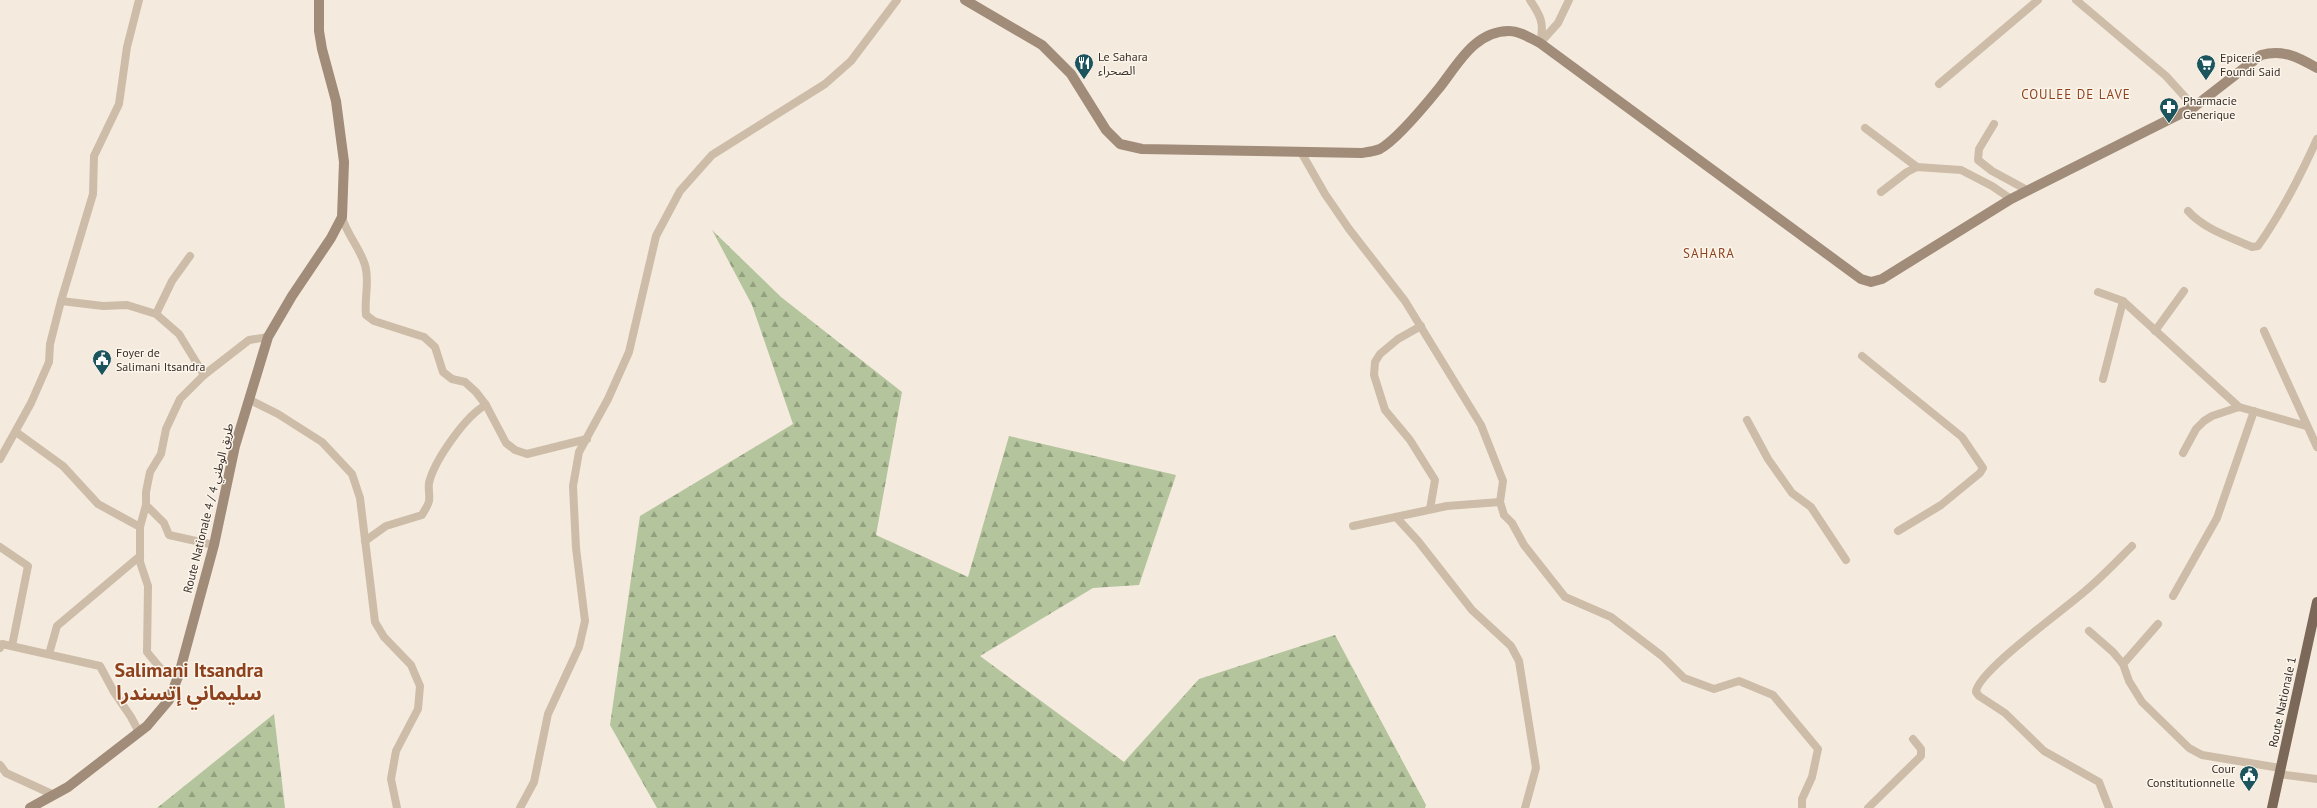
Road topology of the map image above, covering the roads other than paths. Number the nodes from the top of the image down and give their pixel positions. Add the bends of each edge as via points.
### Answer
1 (139, 0) edge
2 (320, 0) edge
3 (897, 0) edge
4 (965, 0) edge
5 (1530, 0) edge
6 (1569, 0) edge
7 (2038, 0) edge
8 (2076, 0) edge
9 (1540, 43) junction
10 (2317, 68) edge
11 (1939, 84) dead end
12 (2194, 107) junction
13 (1994, 124) dead end
14 (1865, 128) dead end
15 (2317, 139) edge
16 (1301, 152) junction
17 (1917, 167) junction
18 (2027, 190) junction
19 (1881, 192) dead end
20 (2011, 199) junction
21 (2188, 211) dead end
22 (342, 217) junction
23 (190, 256) dead end
24 (2184, 291) dead end
25 (2098, 292) dead end
26 (61, 301) junction
27 (2123, 301) junction
28 (156, 314) junction
29 (1421, 326) junction
30 (2155, 331) junction
31 (2264, 331) dead end
32 (268, 337) junction
33 (1862, 356) dead end
34 (204, 375) junction
35 (2103, 379) dead end
36 (250, 400) junction
37 (486, 405) junction
38 (2239, 407) junction
39 (2254, 411) junction
40 (1747, 420) dead end
41 (2306, 426) junction
42 (16, 432) junction
43 (587, 439) junction
44 (2317, 447) edge
45 (2183, 453) dead end
46 (0, 459) edge
47 (1500, 502) junction
48 (146, 505) junction
49 (1430, 510) junction
50 (1396, 518) junction
51 (1354, 526) dead end
52 (140, 527) junction
53 (1898, 531) dead end
54 (365, 541) junction
55 (214, 545) junction
56 (2132, 546) dead end
57 (0, 547) edge
58 (140, 556) junction
59 (1846, 560) dead end
60 (2173, 596) dead end
61 (2317, 602) edge
62 (2158, 624) dead end
63 (2089, 632) dead end
64 (12, 646) junction
65 (0, 648) edge
66 (49, 654) junction
67 (2124, 664) junction
68 (179, 674) junction
69 (139, 732) junction
70 (1913, 739) dead end
71 (0, 766) edge
72 (2280, 771) junction
73 (2317, 779) edge
74 (54, 795) junction
75 (30, 808) edge
76 (397, 808) edge
77 (520, 808) edge
78 (1525, 808) edge
79 (1802, 808) edge
80 (1868, 808) edge
81 (2109, 808) edge
82 (2272, 808) edge

1 - 26 street via 127,47 119,104 94,156 93,194
2 - 22 main road, Route Nationale 4 / طريق الوطني 4 via 319,31 336,101 344,162
3 - 43 street via 850,61 825,84 712,156 680,191 656,236 629,352
4 - 16 main road via 1042,45 1071,74 1106,130 1120,144 1142,148
5 - 9 street via 1539,13 1543,29
6 - 9 street via 1558,23
7 - 11 street
8 - 12 street via 2166,76
9 - 16 main road via 1521,33 1509,31 1480,39 1401,131 1380,149 1362,153
9 - 20 main road via 1861,279 1870,282 1882,279
10 - 12 main road via 2290,54 2272,52 2261,55
12 - 18 main road
13 - 18 street via 1979,149 1978,160 1992,171
14 - 17 street
15 - 21 street via 2287,203 2258,246 2252,247 2207,226 2196,220
16 - 29 street via 1349,229 1405,301
17 - 19 street
17 - 20 street via 1961,170
18 - 20 main road
22 - 32 main road, Route Nationale 4 / طريق الوطني 4
22 - 37 street via 345,229 365,264 368,278 366,314 374,321 424,337 435,347 443,372 452,379 465,382
23 - 28 street via 172,281
24 - 30 street
25 - 27 street
26 - 28 street via 103,306 127,305
26 - 42 street via 44,375
27 - 30 street
27 - 35 street
28 - 34 street via 179,334
29 - 47 street via 1481,425 1503,481
29 - 49 street via 1398,339 1380,354 1375,362 1374,375 1385,410 1410,440 1435,480
30 - 38 street
31 - 41 street
32 - 34 street via 249,340
32 - 36 main road, Route Nationale 4 / طريق الوطني 4
33 - 53 street via 1962,437 1983,468 1941,505
34 - 48 street via 180,399 166,429 161,454 150,472
36 - 54 street via 278,414 322,442 352,474 360,498
36 - 55 main road, Route Nationale 4 / طريق الوطني 4 via 235,446
37 - 43 street via 506,443 515,450 527,454
37 - 54 street via 476,410 454,436 429,482 429,502 422,515 386,526
38 - 39 street
38 - 45 street via 2204,421 2196,429
39 - 41 street
39 - 60 street via 2217,518
40 - 59 street via 1768,459 1792,492 1811,506
41 - 44 street
42 - 46 street
42 - 52 street via 63,466 98,504
43 - 77 street via 580,452 573,486 576,548 585,621 579,647 548,714 534,782
47 - 49 street via 1447,506
47 - 79 street via 1504,515 1512,523 1524,545 1565,597 1611,617 1662,656 1684,678 1714,689 1739,681 1774,695 1818,749 1812,777 1802,799
48 - 52 street
48 - 55 street via 164,523 169,535
49 - 50 street
50 - 51 street
50 - 78 street via 1472,610 1511,646 1519,661 1536,768
52 - 58 street
54 - 76 street via 375,622 384,637 411,665 420,686 418,709 396,751 391,779
55 - 68 main road, Route Nationale 4 / طريق الوطني 4
56 - 81 street via 2085,592 2045,623 1976,687 1979,696 2005,712 2044,751 2099,782
57 - 64 street via 28,566
58 - 66 street via 57,626
58 - 68 street via 148,586 147,652 161,669
61 - 72 main road, Route Nationale 1
62 - 67 street
63 - 67 street
64 - 65 street via 2,644
64 - 66 street
66 - 69 street via 100,666
67 - 72 street via 2129,681 2142,702 2189,748 2202,755
68 - 69 main road, Route Nationale 4 / طريق الوطني 4 via 169,700 148,726
69 - 74 main road, Route Nationale 4 / طريق الوطني 4
70 - 80 street via 1921,749 1921,756
71 - 74 street via 6,772
72 - 73 street
72 - 82 main road, Route Nationale 1
74 - 75 main road, Route Nationale 4 / طريق الوطني 4

